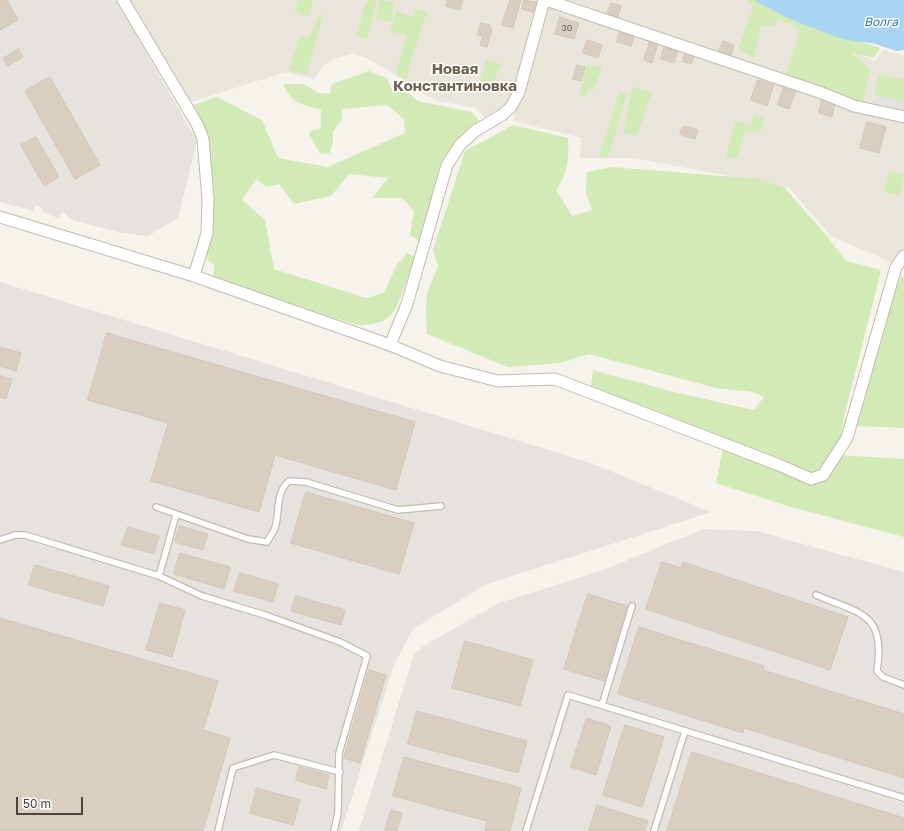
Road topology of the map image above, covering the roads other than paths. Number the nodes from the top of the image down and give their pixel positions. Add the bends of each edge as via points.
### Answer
1 (123, 0) edge
2 (545, 0) edge
3 (904, 117) edge
4 (0, 217) edge
5 (904, 256) edge
6 (194, 276) junction
7 (390, 345) junction
8 (441, 506) dead end
9 (156, 507) dead end
10 (176, 515) junction
11 (0, 540) edge
12 (159, 576) junction
13 (816, 595) dead end
14 (632, 606) dead end
15 (904, 685) edge
16 (602, 705) junction
17 (685, 731) junction
18 (340, 772) junction
19 (904, 798) edge
20 (218, 831) edge
21 (334, 831) edge
22 (526, 831) edge
23 (654, 831) edge

1 - 6 street via 197,124 203,139 208,199 207,233
2 - 3 street via 854,106
2 - 7 street via 515,101 502,114 475,131 460,145 447,166 406,304
4 - 6 street
5 - 7 street via 896,267 847,438 823,474 816,479 555,379 498,381 440,366
6 - 7 street
8 - 10 lane via 398,510 306,482 289,481 283,486 277,506 275,529 267,542 248,540
9 - 10 lane
10 - 12 lane
11 - 12 lane via 25,535
12 - 18 lane via 202,596 340,642 367,656 339,753
13 - 15 lane via 864,615 876,627 877,671 883,677
14 - 16 lane
16 - 17 lane
16 - 22 lane via 568,695
17 - 19 lane
17 - 23 lane
18 - 20 lane via 274,755 233,768
18 - 21 lane via 338,813

